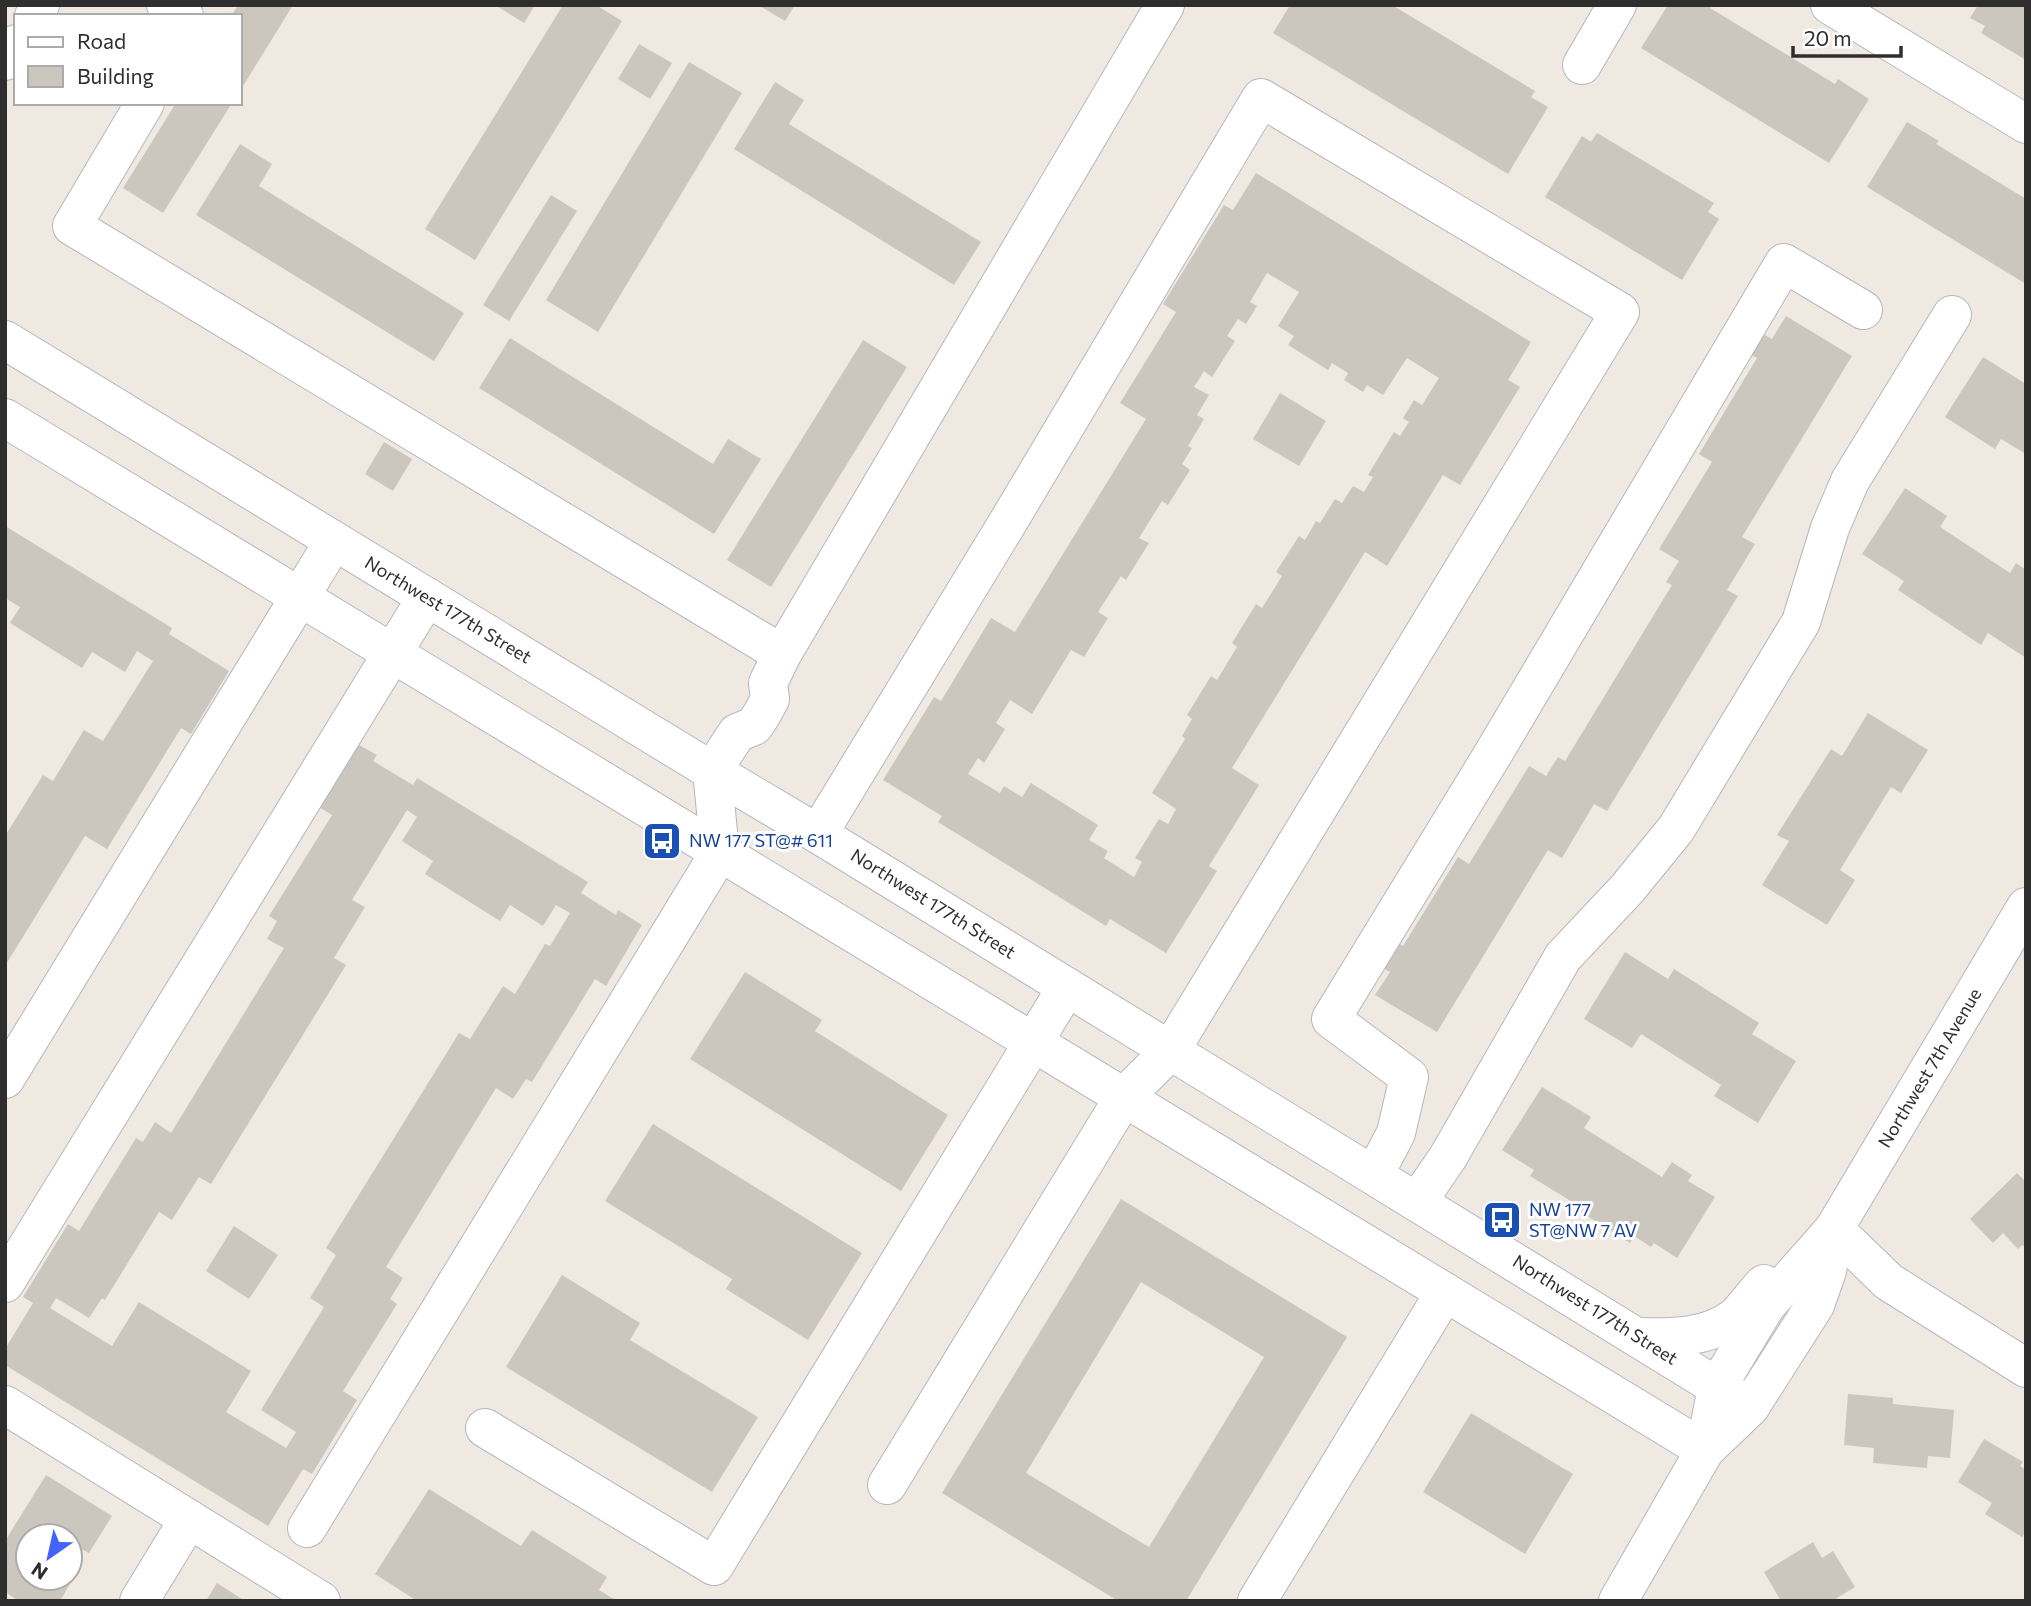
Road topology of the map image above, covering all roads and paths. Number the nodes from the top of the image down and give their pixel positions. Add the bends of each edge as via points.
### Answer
1 (1165, 5) edge
2 (1617, 5) edge
3 (1830, 5) edge
4 (1582, 65) dead end
5 (144, 105) edge
6 (2026, 124) edge
7 (1863, 310) dead end
8 (1952, 315) dead end
9 (5, 340) edge
10 (5, 418) edge
11 (334, 541) junction
12 (300, 597) junction
13 (427, 597) junction
14 (393, 653) junction
15 (775, 668) junction
16 (712, 771) junction
17 (818, 834) junction
18 (720, 852) junction
19 (2026, 907) edge
20 (1067, 987) junction
21 (1033, 1042) junction
22 (1170, 1051) junction
23 (5, 1079) edge
24 (1124, 1097) junction
25 (1374, 1175) junction
26 (1418, 1201) junction
27 (1834, 1229) junction
28 (5, 1283) edge
29 (1445, 1293) junction
30 (1640, 1337) junction
31 (2026, 1368) edge
32 (1717, 1387) junction
33 (5, 1405) edge
34 (1750, 1407) junction
35 (485, 1428) dead end
36 (1704, 1450) junction
37 (887, 1485) dead end
38 (189, 1519) junction
39 (307, 1528) dead end
40 (139, 1601) edge
41 (321, 1601) edge
42 (1257, 1601) edge
43 (1618, 1601) edge

1 - 15 street
2 - 4 street
3 - 6 street
5 - 15 street via 72,226
7 - 25 street via 1784,263 1331,1018 1409,1077 1396,1133
8 - 26 street via 1850,481 1801,622 1676,829 1563,957
9 - 11 street, Northwest 177th Street
10 - 12 street
11 - 12 street
11 - 13 street, Northwest 177th Street
12 - 14 street
12 - 23 street
13 - 14 street
13 - 16 street, Northwest 177th Street
14 - 18 street
14 - 28 street
15 - 16 street via 771,699 762,715 754,726 737,733
16 - 17 street, Northwest 177th Street
16 - 18 street
17 - 20 street, Northwest 177th Street
17 - 22 street via 1261,98 1620,312
18 - 21 street
18 - 39 street
19 - 27 street, Northwest 7th Avenue
20 - 21 street
20 - 22 street, Northwest 177th Street
21 - 24 street
21 - 35 street via 714,1566
22 - 24 street
22 - 25 street, Northwest 177th Street
24 - 29 street
24 - 37 street
25 - 26 street, Northwest 177th Street
26 - 30 street, Northwest 177th Street
27 - 30 street via 1776,1270 1734,1318 1692,1334
27 - 31 street via 1889,1282
27 - 32 street, Northwest 7th Avenue via 1766,1306
27 - 34 street, Northwest 7th Avenue via 1815,1305
29 - 36 street
29 - 42 street
30 - 32 street, Northwest 177th Street
32 - 34 street, Northwest 177th Street
32 - 36 street, Northwest 7th Avenue
33 - 38 street
34 - 36 street, Northwest 7th Avenue
36 - 43 street, Northwest 7th Avenue
38 - 40 street
38 - 41 street

